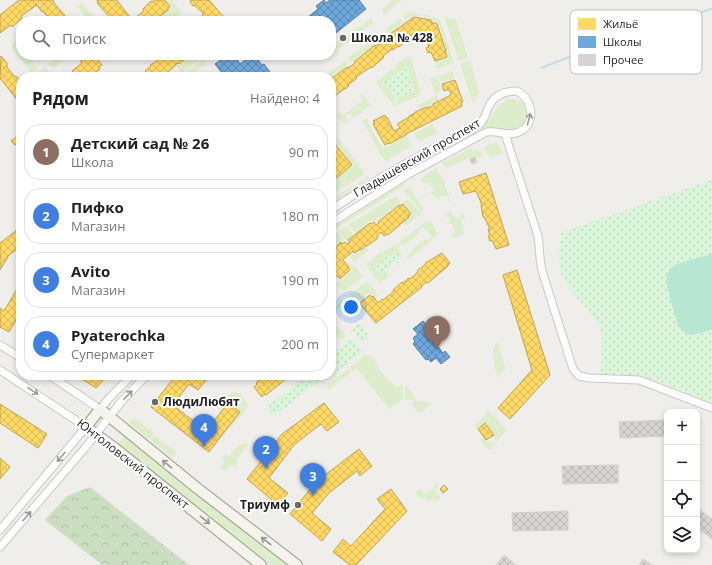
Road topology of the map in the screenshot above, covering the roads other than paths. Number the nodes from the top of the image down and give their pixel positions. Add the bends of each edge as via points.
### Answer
1 (505, 134) junction
2 (336, 207) edge
3 (336, 219) edge
4 (0, 345) edge
5 (16, 355) edge
6 (0, 370) edge
7 (56, 380) edge
8 (127, 380) edge
9 (142, 380) edge
10 (712, 408) edge
11 (100, 409) junction
12 (109, 417) junction
13 (86, 427) junction
14 (96, 434) junction
15 (0, 530) edge
16 (0, 547) edge
17 (262, 565) edge
18 (297, 565) edge

1 -> 2 street, Гладышевский проспект via 513,134 524,129 530,118 529,103 517,91 502,94 494,99 481,123 424,153
1 - 3 street, Гладышевский проспект via 489,132 478,136 407,175
1 - 10 street via 538,236 542,274 573,369 579,376 584,377 639,380
4 - 5 street
6 -> 13 street, Юнтоловский проспект
7 - 11 street, Юнтоловский проспект
8 - 11 street
12 -> 9 street
11 - 12 street, Юнтоловский проспект
11 - 13 street
12 - 14 street
18 -> 12 street, Юнтоловский проспект
13 - 14 street, Юнтоловский проспект
13 -> 15 street
16 -> 14 street
14 -> 17 street, Юнтоловский проспект

